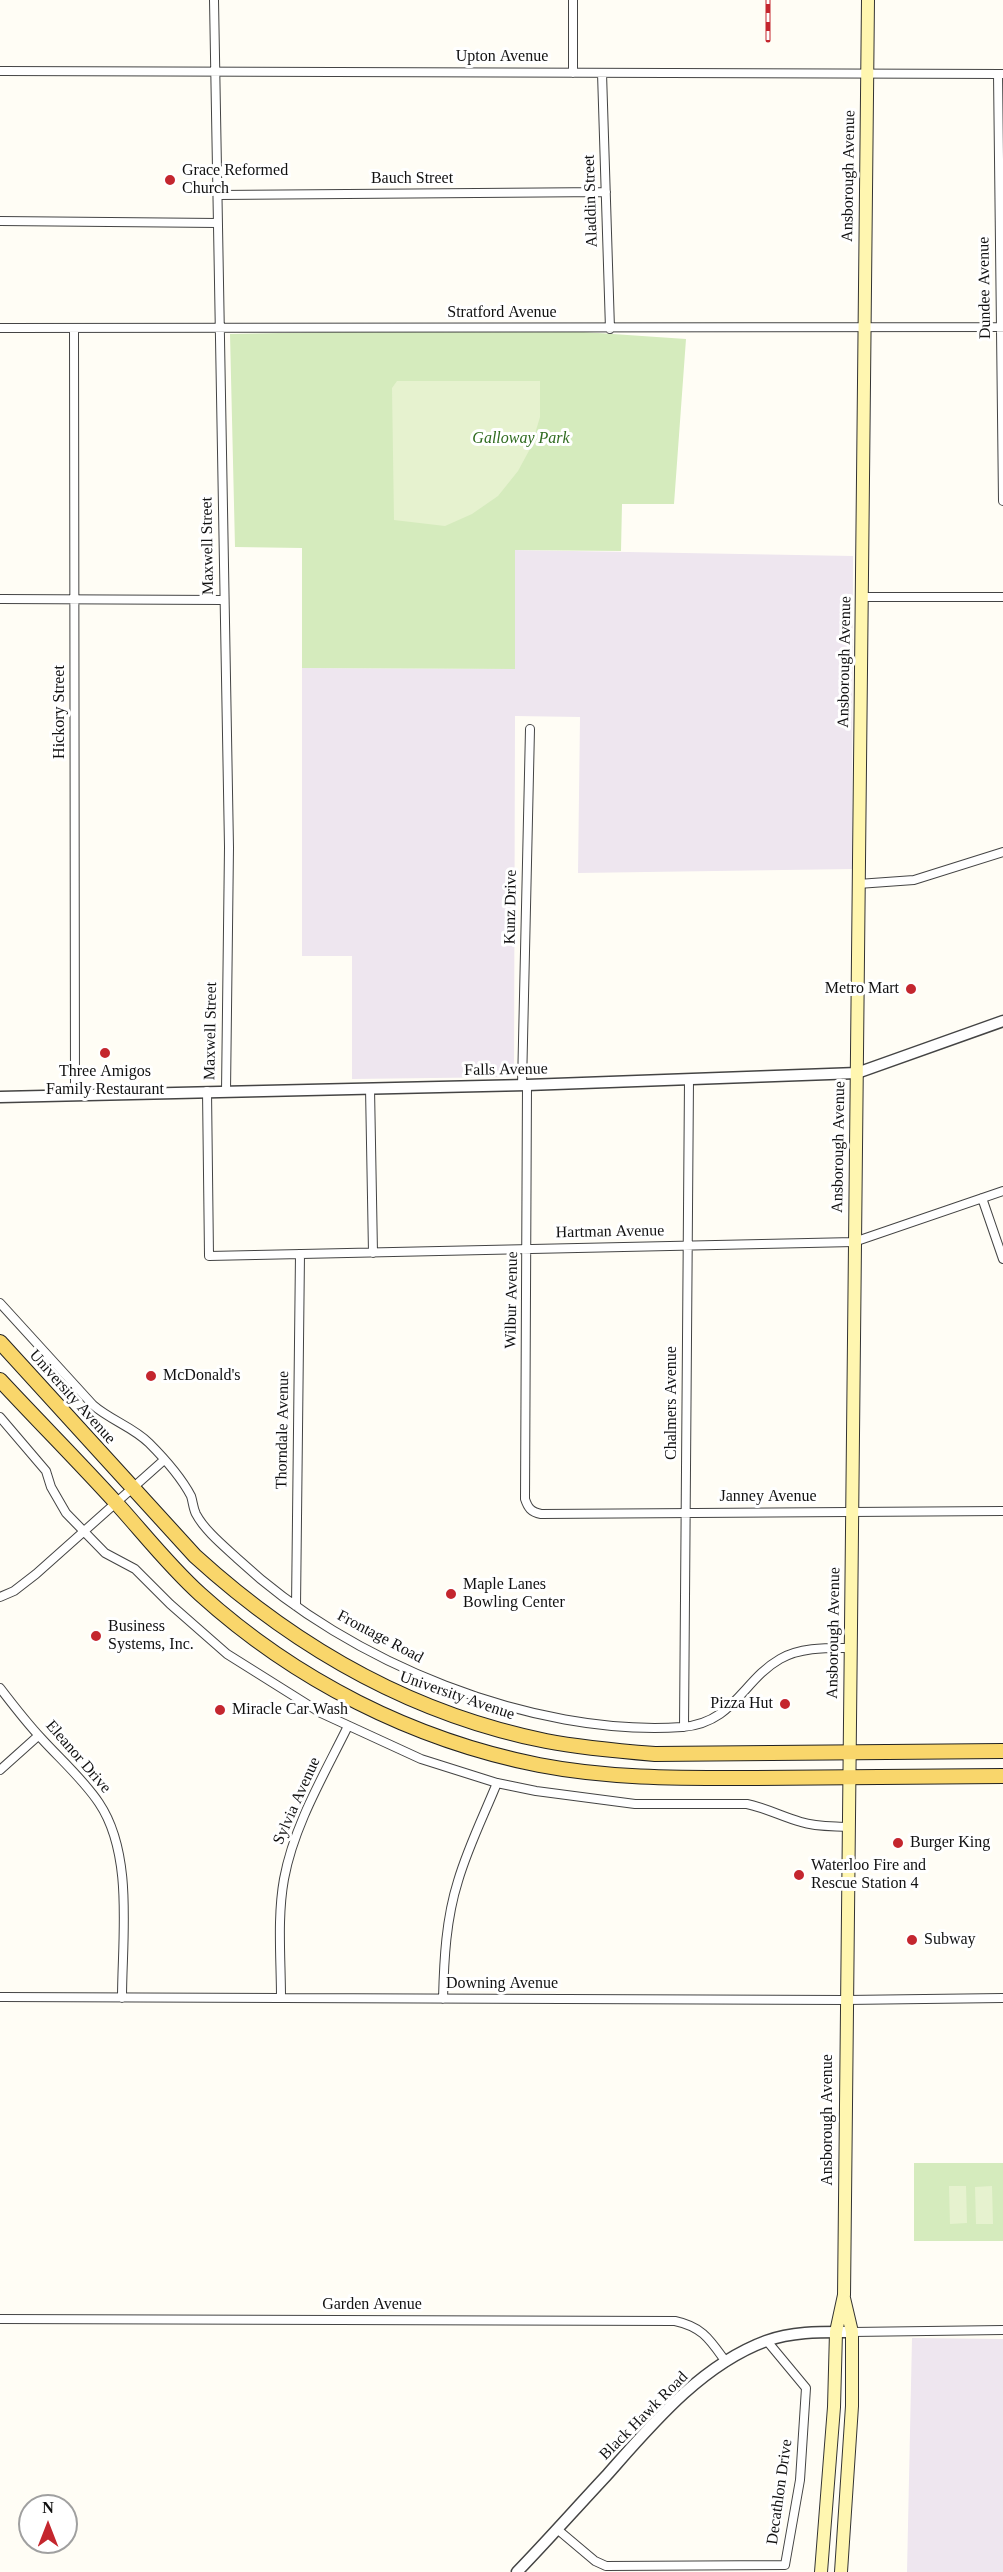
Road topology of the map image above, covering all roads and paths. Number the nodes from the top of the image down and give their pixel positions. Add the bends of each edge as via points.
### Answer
1 (214, 0) edge
2 (573, 0) edge
3 (868, 0) edge
4 (0, 70) edge
5 (214, 71) junction
6 (573, 73) junction
7 (602, 73) junction
8 (866, 74) junction
9 (1000, 74) edge
10 (606, 192) junction
11 (218, 195) junction
12 (0, 220) edge
13 (218, 222) junction
14 (863, 327) junction
15 (1002, 327) edge
16 (0, 328) edge
17 (74, 328) junction
18 (220, 328) junction
19 (610, 329) junction
20 (1003, 501) edge
21 (862, 597) junction
22 (1003, 597) edge
23 (0, 599) edge
24 (74, 599) junction
25 (224, 600) junction
26 (530, 729) dead end
27 (1003, 852) edge
28 (858, 884) junction
29 (1003, 1021) edge
30 (857, 1073) junction
31 (689, 1080) junction
32 (525, 1085) junction
33 (370, 1088) junction
34 (207, 1091) junction
35 (226, 1091) junction
36 (75, 1095) junction
37 (0, 1097) edge
38 (1003, 1191) edge
39 (982, 1198) junction
40 (854, 1242) junction
41 (688, 1246) junction
42 (528, 1249) junction
43 (374, 1253) junction
44 (300, 1254) junction
45 (1003, 1259) edge
46 (0, 1303) edge
47 (0, 1342) edge
48 (0, 1380) edge
49 (0, 1417) edge
50 (164, 1460) junction
51 (133, 1489) junction
52 (117, 1504) junction
53 (1003, 1511) edge
54 (533, 1512) joint
55 (852, 1512) junction
56 (686, 1513) junction
57 (83, 1531) junction
58 (0, 1597) edge
59 (296, 1606) junction
60 (851, 1648) junction
61 (0, 1688) edge
62 (348, 1726) junction
63 (684, 1726) junction
64 (39, 1736) junction
65 (1003, 1751) edge
66 (849, 1752) junction
67 (0, 1770) edge
68 (1003, 1776) edge
69 (849, 1777) junction
70 (497, 1782) junction
71 (848, 1827) junction
72 (0, 1997) edge
73 (122, 1998) junction
74 (280, 1998) junction
75 (1003, 1998) edge
76 (443, 1999) junction
77 (846, 2000) junction
78 (844, 2295) junction
79 (0, 2319) edge
80 (1003, 2330) edge
81 (836, 2332) junction
82 (852, 2332) junction
83 (766, 2341) junction
84 (726, 2362) junction
85 (557, 2529) junction
86 (517, 2572) edge
87 (821, 2572) edge
88 (841, 2572) edge

1 - 5 street, Maxwell Street
2 - 6 street
3 - 8 main road, Ansborough Avenue
4 - 5 street, Upton Avenue
5 - 6 street, Upton Avenue
5 - 11 street, Maxwell Street
6 - 7 street, Upton Avenue
7 - 8 street, Upton Avenue
7 - 10 street, Aladdin Street
8 - 9 street, Upton Avenue
8 - 14 main road, Ansborough Avenue
9 - 15 street, Dundee Avenue
10 - 11 street, Bauch Street
10 - 19 street, Aladdin Street
11 - 13 street, Maxwell Street
12 - 13 street
13 - 18 street, Maxwell Street
14 - 15 street, Stratford Avenue
14 - 19 street, Stratford Avenue
14 - 21 main road, Ansborough Avenue
15 - 20 street, Dundee Avenue
16 - 17 street, Stratford Avenue
17 - 18 street, Stratford Avenue
17 - 24 street, Hickory Street
18 - 19 street, Stratford Avenue
18 - 25 street, Maxwell Street
21 - 22 street
21 - 28 main road, Ansborough Avenue
23 - 24 street
24 - 25 street
24 - 36 street, Hickory Street
25 - 35 street, Maxwell Street via 229,847
26 - 32 street, Kunz Drive
27 - 28 street via 914,880
28 - 30 main road, Ansborough Avenue
29 - 30 street, Falls Avenue
30 - 31 street, Falls Avenue
30 - 40 main road, Ansborough Avenue
31 - 32 street, Falls Avenue
31 - 41 street, Chalmers Avenue
32 - 33 street, Falls Avenue
32 - 42 street, Wilbur Avenue
33 - 35 street, Falls Avenue
33 - 43 street
34 - 35 street, Falls Avenue
34 - 36 street, Falls Avenue
34 - 44 street, Hartman Avenue via 209,1256
36 - 37 street, Falls Avenue
38 - 39 street, Hartman Avenue
39 - 40 street, Hartman Avenue
39 - 45 street
40 - 41 street, Hartman Avenue
40 - 55 main road, Ansborough Avenue
41 - 42 street, Hartman Avenue
41 - 56 street, Chalmers Avenue
42 - 43 street, Hartman Avenue
42 - 54 street, Wilbur Avenue via 525,1499
43 - 44 street, Hartman Avenue
44 - 59 street, Thorndale Avenue
46 - 50 street, Frontage Road via 93,1406 136,1433
47 - 51 main road, University Avenue
48 - 52 main road
49 - 57 street via 46,1471 66,1513
50 - 51 street
50 - 59 street, Frontage Road via 183,1484 196,1514 206,1526 241,1562
51 - 52 street
51 - 66 main road, University Avenue via 195,1556 281,1627 408,1699 510,1733 584,1747 655,1754
52 - 57 street
52 - 69 main road via 180,1575 248,1633 336,1691 416,1729 494,1755 592,1773 648,1778
53 - 55 street, Janney Avenue
54 - 56 street, Janney Avenue
55 - 56 street, Janney Avenue
55 - 60 main road, Ansborough Avenue
56 - 63 street, Chalmers Avenue
57 - 58 street via 36,1574
57 - 62 street via 105,1552 135,1569 227,1654 290,1695
59 - 63 street, Frontage Road via 384,1658 434,1681 494,1701 598,1723
60 - 63 street, Frontage Road via 790,1654 778,1660 717,1716
60 - 66 main road, Ansborough Avenue
61 - 64 street, Eleanor Drive
62 - 70 street via 421,1758
62 - 74 street, Sylvia Avenue via 288,1858 281,1900
64 - 67 street
64 - 73 street, Eleanor Drive via 100,1805 116,1842 122,1882
65 - 66 main road, University Avenue
66 - 69 main road, Ansborough Avenue
68 - 69 main road
69 - 71 main road, Ansborough Avenue
70 - 71 street via 582,1799 635,1804 747,1804 800,1822
70 - 76 street via 452,1902
71 - 77 main road, Ansborough Avenue
72 - 73 street, Downing Avenue
73 - 74 street, Downing Avenue
74 - 76 street, Downing Avenue
75 - 77 street, Downing Avenue
76 - 77 street, Downing Avenue
77 - 78 main road, Ansborough Avenue
78 - 81 main road, Ansborough Avenue
78 - 82 main road, Ansborough Avenue
79 - 84 street, Garden Avenue via 675,2321 705,2333
80 - 82 street, Black Hawk Road
81 - 82 street, Black Hawk Road
81 - 83 street, Black Hawk Road via 803,2333
81 - 87 main road, Ansborough Avenue
82 - 88 main road, Ansborough Avenue via 852,2406
83 - 84 street, Black Hawk Road
83 - 85 street, Decathlon Drive via 806,2388 800,2481 785,2565 606,2566
84 - 85 street, Black Hawk Road via 654,2422
85 - 86 street, Black Hawk Road

